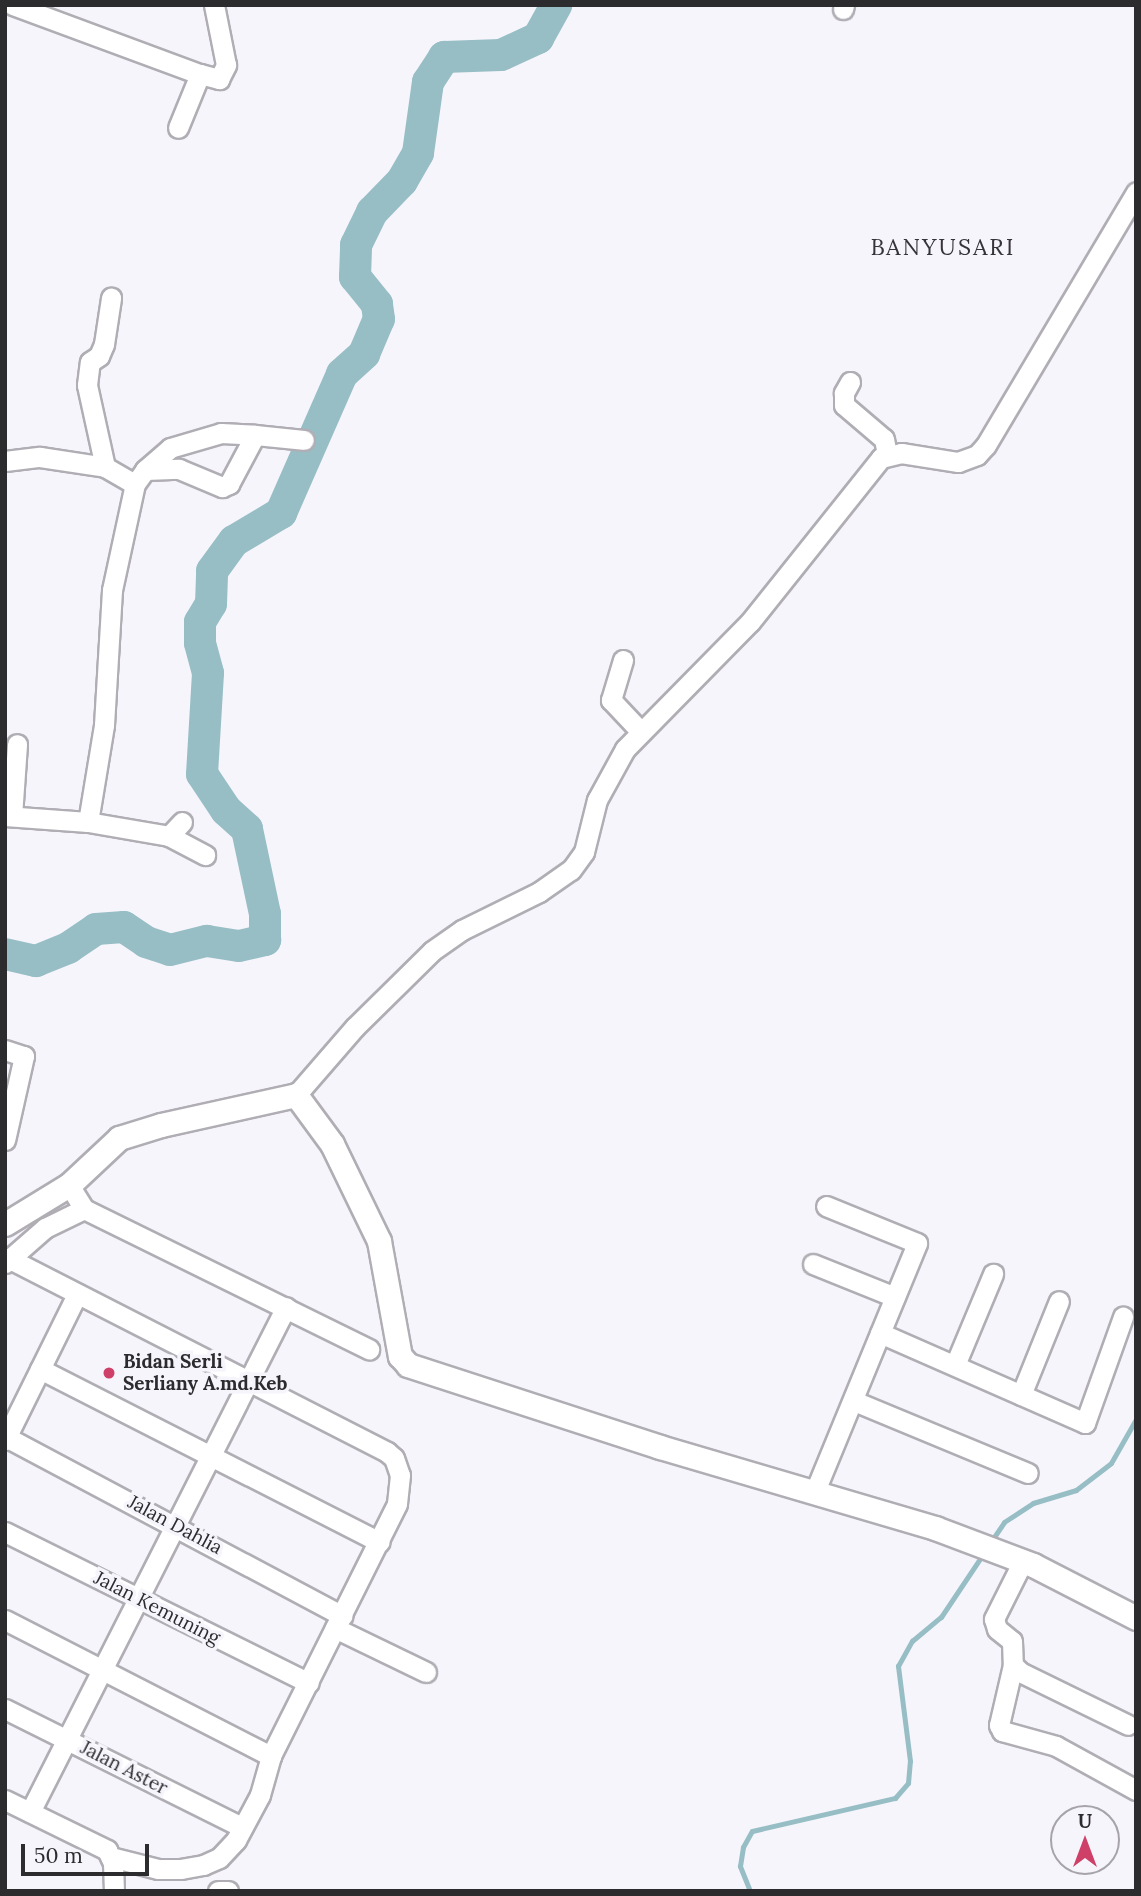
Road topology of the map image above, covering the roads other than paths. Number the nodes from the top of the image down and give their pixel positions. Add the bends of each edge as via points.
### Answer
1 (13, 5) edge
2 (214, 5) edge
3 (200, 75) junction
4 (178, 128) dead end
5 (1136, 192) edge
6 (110, 298) dead end
7 (850, 382) dead end
8 (255, 435) junction
9 (304, 440) dead end
10 (887, 454) junction
11 (5, 461) edge
12 (105, 467) junction
13 (140, 477) junction
14 (623, 660) dead end
15 (641, 732) junction
16 (17, 744) dead end
17 (9, 816) edge
18 (88, 822) junction
19 (205, 855) dead end
20 (5, 1050) edge
21 (296, 1095) junction
22 (5, 1140) edge
23 (69, 1185) junction
24 (826, 1206) dead end
25 (85, 1209) junction
26 (5, 1224) edge
27 (7, 1260) edge
28 (813, 1264) dead end
29 (993, 1274) dead end
30 (77, 1294) junction
31 (895, 1297) junction
32 (1059, 1301) dead end
33 (286, 1307) junction
34 (1123, 1317) dead end
35 (880, 1333) junction
36 (369, 1349) dead end
37 (955, 1365) junction
38 (40, 1369) junction
39 (248, 1382) junction
40 (1021, 1395) junction
41 (854, 1401) junction
42 (10, 1416) edge
43 (6, 1439) edge
44 (210, 1456) junction
45 (1028, 1473) dead end
46 (815, 1492) junction
47 (176, 1525) junction
48 (5, 1532) edge
49 (379, 1542) junction
50 (1023, 1560) junction
51 (138, 1598) junction
52 (1136, 1618) edge
53 (5, 1620) edge
54 (339, 1622) junction
55 (1013, 1665) junction
56 (102, 1670) junction
57 (426, 1672) dead end
58 (309, 1683) junction
59 (5, 1709) edge
60 (1128, 1725) dead end
61 (67, 1739) junction
62 (271, 1756) junction
63 (1136, 1790) edge
64 (5, 1800) edge
65 (30, 1812) junction
66 (242, 1827) junction
67 (110, 1857) junction
68 (114, 1891) edge
69 (218, 1891) edge
70 (228, 1891) edge

1 - 3 street
2 - 3 street via 226,65 219,79
3 - 4 street
5 - 10 street via 977,455 958,462
6 - 12 street via 104,344 90,362 87,377
7 - 10 street via 844,405 884,439
8 - 9 street
8 - 13 street via 221,433 170,448
8 - 13 street via 229,484 222,487 179,469
10 - 15 street via 765,605
11 - 12 street via 40,457
12 - 13 street
13 - 18 street via 112,590 104,724
14 - 15 street via 611,700
15 - 21 street via 607,777 584,852 571,870 432,951 355,1027
16 - 17 street
17 - 18 street
18 - 19 street via 176,829
20 - 22 street via 22,1054 24,1059
21 - 23 street via 136,1131 105,1149
21 - 46 street via 332,1143 379,1241 400,1356 408,1365
23 - 25 street
23 - 26 street
24 - 31 street via 918,1243
25 - 27 street via 45,1228
25 - 33 street
27 - 30 street
28 - 31 street
29 - 37 street
30 - 38 street
30 - 39 street
31 - 35 street
32 - 40 street
33 - 36 street
33 - 39 street
34 - 40 street via 1085,1423
35 - 37 street
35 - 41 street
37 - 40 street
38 - 42 street
38 - 44 street
39 - 44 street
39 - 49 street via 394,1458 400,1475 399,1497
41 - 45 street
41 - 46 street
42 - 43 street
43 - 47 street, Jalan Dahlia
44 - 47 street
44 - 49 street
46 - 50 street
47 - 51 street
47 - 54 street, Jalan Dahlia
48 - 51 street, Jalan Kemuning
49 - 54 street
50 - 52 street
50 - 55 street via 994,1619 997,1629 1012,1642
51 - 56 street
51 - 58 street, Jalan Kemuning
53 - 56 street
54 - 57 street, Jalan Dahlia
54 - 58 street
55 - 60 street
55 - 63 street via 999,1725 1002,1731 1055,1746
56 - 61 street
56 - 62 street
58 - 62 street
59 - 61 street, Jalan Aster
61 - 65 street
61 - 66 street, Jalan Aster
62 - 66 street via 260,1796
64 - 65 street
65 - 67 street via 107,1850
66 - 67 street via 219,1858 203,1866 158,1869
67 - 68 street
69 - 70 street

